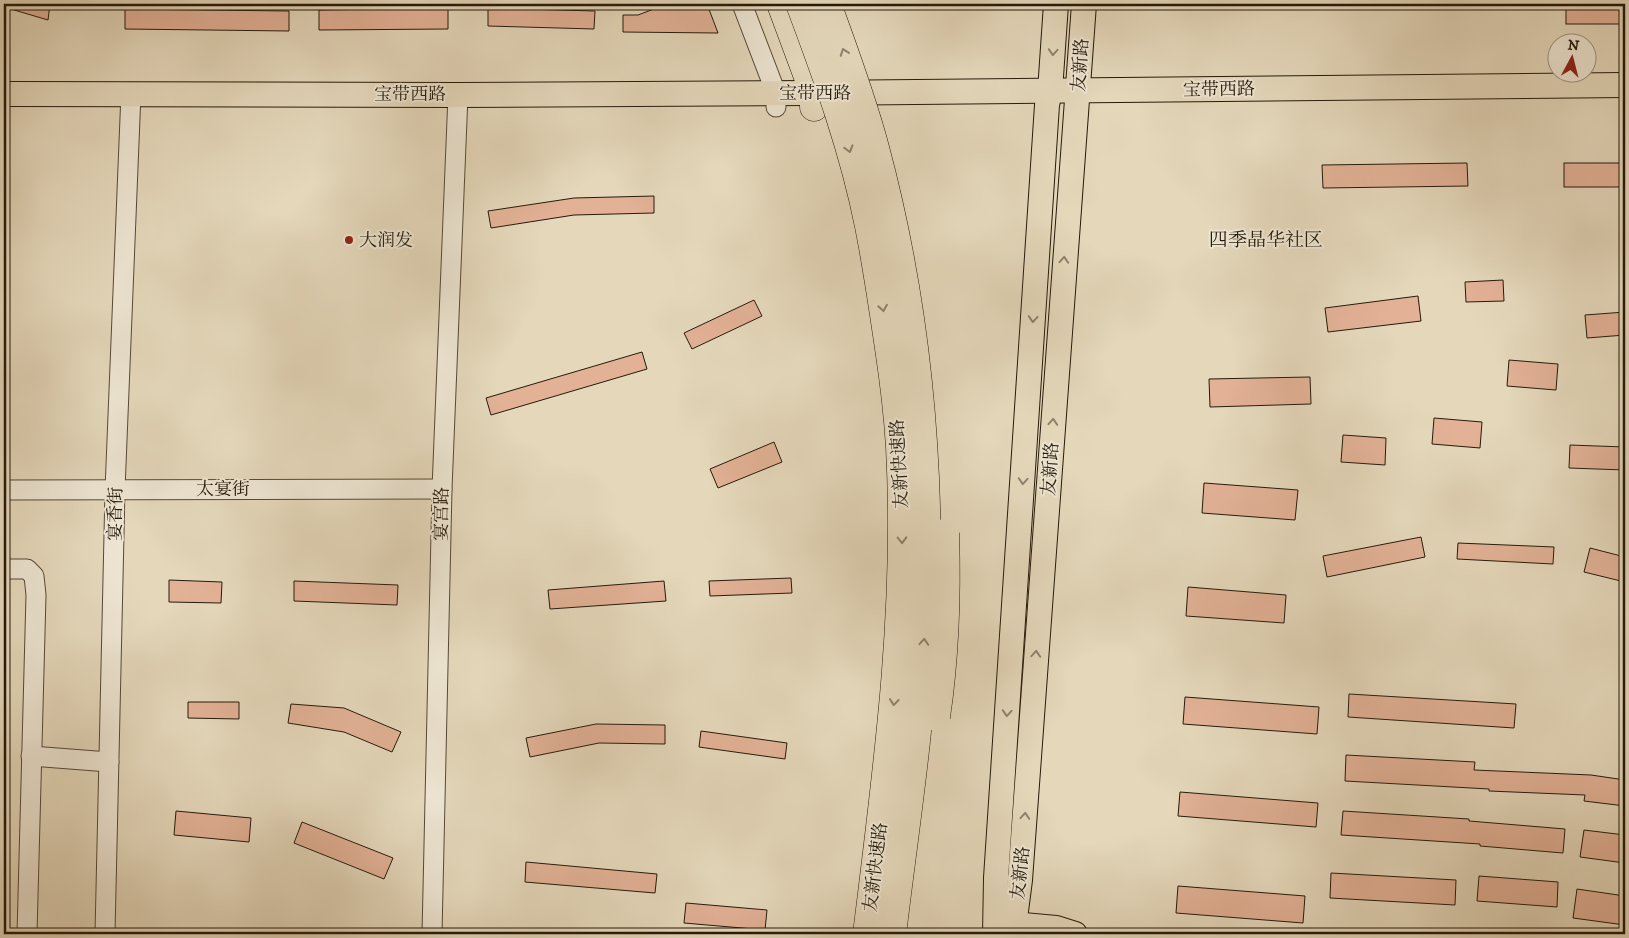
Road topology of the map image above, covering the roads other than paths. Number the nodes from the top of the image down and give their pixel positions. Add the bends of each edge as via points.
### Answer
1 (742, 4) edge
2 (781, 4) edge
3 (800, 4) edge
4 (827, 4) edge
5 (1056, 4) edge
6 (1084, 4) edge
7 (1625, 85) edge
8 (4, 94) edge
9 (1049, 98) junction
10 (1077, 98) junction
11 (1625, 99) edge
12 (131, 100) junction
13 (776, 100) junction
14 (814, 100) junction
15 (458, 102) junction
16 (4, 108) edge
17 (891, 219) junction
18 (442, 489) junction
19 (4, 490) edge
20 (115, 490) junction
21 (4, 569) edge
22 (31, 756) junction
23 (109, 762) junction
24 (1007, 931) edge
25 (26, 934) edge
26 (105, 934) edge
27 (432, 934) edge
28 (867, 934) edge
29 (892, 934) edge
30 (910, 934) edge
31 (1074, 934) edge

1 - 13 street
2 - 14 highway
3 -> 28 highway, 友新快速路, bridge via 851,154 869,224 894,380 900,446 900,632
17 -> 4 highway, 友新快速路, bridge via 875,148 853,74
5 -> 9 main road, 友新路
6 - 10 main road, 友新路
7 - 10 main road, 宝带西路
8 - 12 main road, 宝带西路
9 - 10 main road, 宝带西路
9 - 14 main road, 宝带西路
9 -> 24 main road, 友新路 via 997,868
10 - 11 main road, 宝带西路
24 -> 10 main road, 友新路 via 1021,871
12 - 15 main road, 宝带西路
12 - 16 main road, 宝带西路
12 - 20 street, 宴香街
13 - 14 main road, 宝带西路
13 - 15 main road, 宝带西路
15 - 18 street, 宴宫路
29 -> 17 highway, 友新快速路, bridge via 921,691 927,509 909,305
17 - 30 highway, bridge via 926,328 946,543 942,676
18 - 20 street, 太宴街
18 - 27 street, 宴宫路
19 - 20 street, 太宴街
20 - 23 street, 宴香街
21 - 22 street via 26,569 34,576
22 - 23 street
22 - 25 street
23 - 26 street, 宴香街
24 - 31 main road via 1056,928

